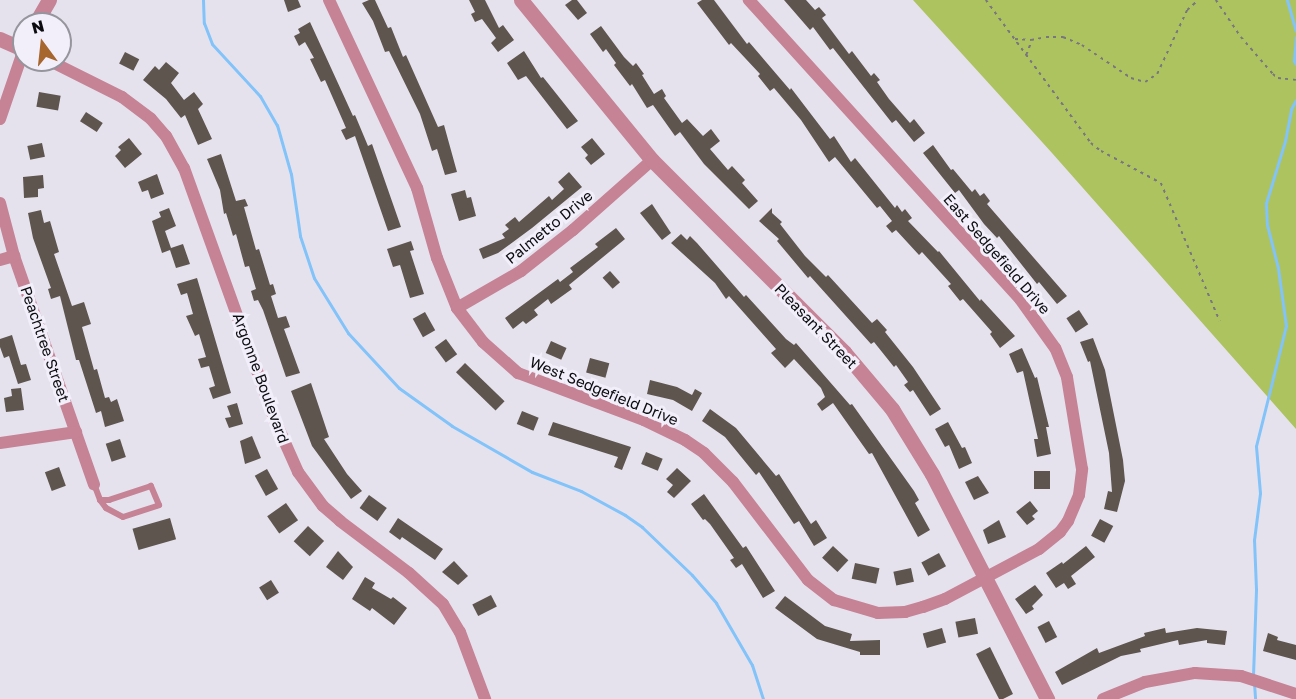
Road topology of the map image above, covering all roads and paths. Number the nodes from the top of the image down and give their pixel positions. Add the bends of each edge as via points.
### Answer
1 (329, 0) edge
2 (521, 0) edge
3 (749, 0) edge
4 (986, 0) edge
5 (1198, 0) edge
6 (1216, 0) edge
7 (1014, 39) junction
8 (1031, 40) junction
9 (1026, 55) junction
10 (15, 72) edge
11 (72, 72) edge
12 (1296, 80) edge
13 (0, 119) edge
14 (652, 159) junction
15 (0, 203) edge
16 (14, 256) junction
17 (0, 260) edge
18 (457, 308) junction
19 (1220, 321) dead end
20 (76, 432) junction
21 (0, 443) edge
22 (94, 484) joint
23 (100, 500) junction
24 (986, 579) junction
25 (1296, 694) edge
26 (485, 699) edge
27 (1047, 699) edge
28 (1102, 699) edge

1 - 18 street, West Sedgefield Drive via 417,188 437,258
2 - 14 street, Pleasant Street
3 - 24 street, East Sedgefield Drive via 1020,299 1063,364 1072,395 1082,468 1074,509 1053,538
4 - 7 path
5 - 8 path via 1187,10 1157,74 1145,82 1131,78 1063,37
6 - 12 path via 1273,74
7 - 8 path
7 - 9 path
8 - 9 path
9 - 19 path via 1091,143 1161,183
10 - 13 street
11 - 26 street, Argonne Boulevard via 122,97 166,136 184,168 274,418 298,472 323,506 410,573 443,604 460,632
14 - 18 street, Palmetto Drive via 521,271
14 - 24 street, Pleasant Street via 844,352 892,409 932,474
15 - 16 street, Peachtree Street
16 - 17 street
16 - 20 street, Peachtree Street
18 - 24 street, West Sedgefield Drive via 483,342 518,373 644,420 704,453 733,482 808,580 834,600 864,611 905,612 945,599
20 - 21 street
20 - 22 street, Peachtree Street
22 - 23 lane
23 - 23 lane via 123,517 159,505 151,486
24 - 27 street, Pleasant Street
25 - 28 street via 1256,680 1195,673 1145,682

